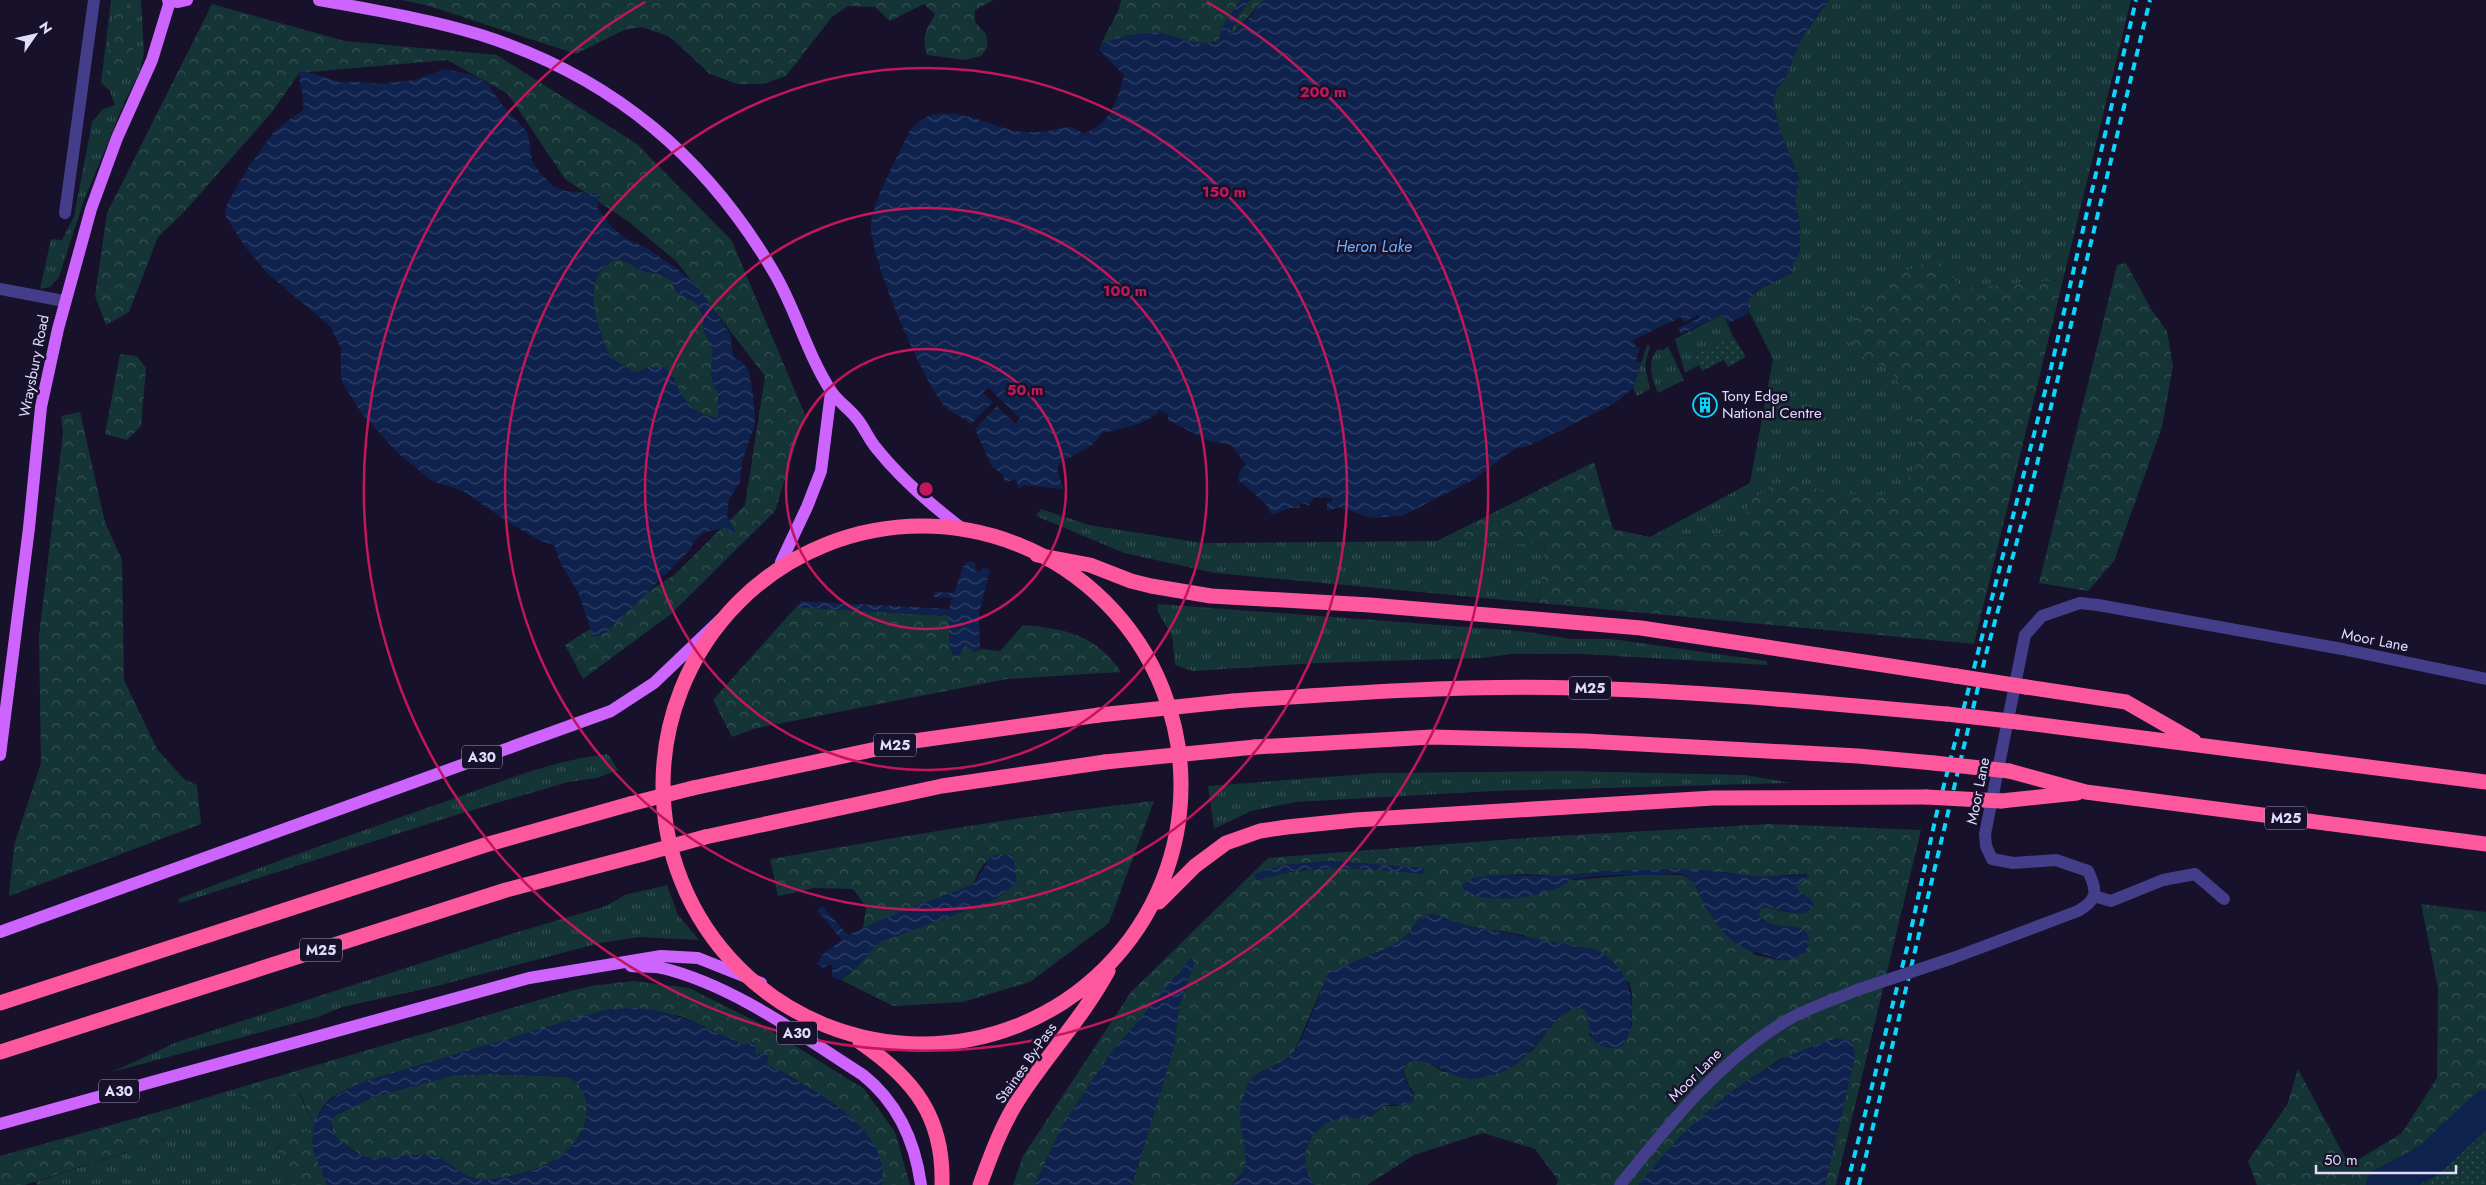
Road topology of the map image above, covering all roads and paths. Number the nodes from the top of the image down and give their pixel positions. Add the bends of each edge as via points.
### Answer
1 (94, 0) edge
2 (169, 0) edge
3 (187, 0) edge
4 (319, 0) edge
5 (65, 213) dead end
6 (0, 289) edge
7 (64, 301) junction
8 (831, 392) junction
9 (960, 527) junction
10 (1026, 553) junction
11 (780, 562) junction
12 (721, 619) junction
13 (2486, 679) edge
14 (2199, 744) junction
15 (0, 755) edge
16 (2486, 782) edge
17 (2086, 792) junction
18 (2486, 844) edge
19 (2094, 896) junction
20 (2224, 899) dead end
21 (1139, 922) junction
22 (0, 932) edge
23 (607, 965) junction
24 (1111, 965) junction
25 (761, 984) junction
26 (0, 1003) edge
27 (846, 1032) junction
28 (0, 1052) edge
29 (0, 1124) edge
30 (921, 1185) edge
31 (942, 1185) edge
32 (980, 1185) edge
33 (1620, 1185) edge

1 - 5 street
2 - 3 main road
2 - 7 main road, Wraysbury Road via 152,60 117,138 91,209
4 - 8 main road via 482,36 588,81 640,115 696,164 723,196 776,276
6 - 7 street
7 - 15 main road, Wraysbury Road via 41,407
8 - 9 main road via 857,418 892,466 924,499
8 - 11 main road via 821,471
9 - 10 highway
9 - 11 highway via 923,520 870,522 827,534
10 - 14 highway, M25, bridge via 1090,565 1151,586 1211,596 1370,605 1640,628 2126,702
10 - 21 highway via 1095,596 1128,628 1156,672 1185,804 1185,827 1164,881
11 - 12 highway
12 - 22 main road, A30 via 654,683 611,711
12 - 25 highway via 692,673 674,718 665,762 664,820 678,880 698,917
13 - 19 street, Moor Lane via 2098,605 2080,603 2042,616 2025,635 1986,846 1992,858 2012,863 2056,860 2088,871 2096,888
14 - 16 highway, M25
14 - 26 highway, M25, bridge via 1947,714 1734,695 1576,688 1384,691 1099,714 914,741 630,804 485,845
17 - 18 highway, M25
17 - 21 highway, M25, bridge via 2001,801 1926,797 1713,798 1355,820 1260,831 1211,852
17 - 28 highway, M25, bridge via 2009,771 1858,756 1432,737 1255,747 1105,762 942,786 705,837 506,890
19 - 20 street via 2111,901 2163,880 2195,874
19 - 33 street, Moor Lane, bridge via 2087,906 2078,911 1858,990 1791,1018 1731,1061 1667,1127
21 - 24 highway
23 - 25 main road, A30 via 661,956 698,958
23 - 29 main road, A30 via 529,978
23 - 30 main road, A30 via 660,968 699,979 767,1015 864,1075 889,1100 905,1127 916,1157
24 - 27 highway via 1036,1023 977,1047 946,1051 912,1049
24 - 32 highway, Staines By-Pass via 1092,1001 1018,1099
25 - 27 highway
27 - 31 highway via 895,1069 921,1098 937,1130

